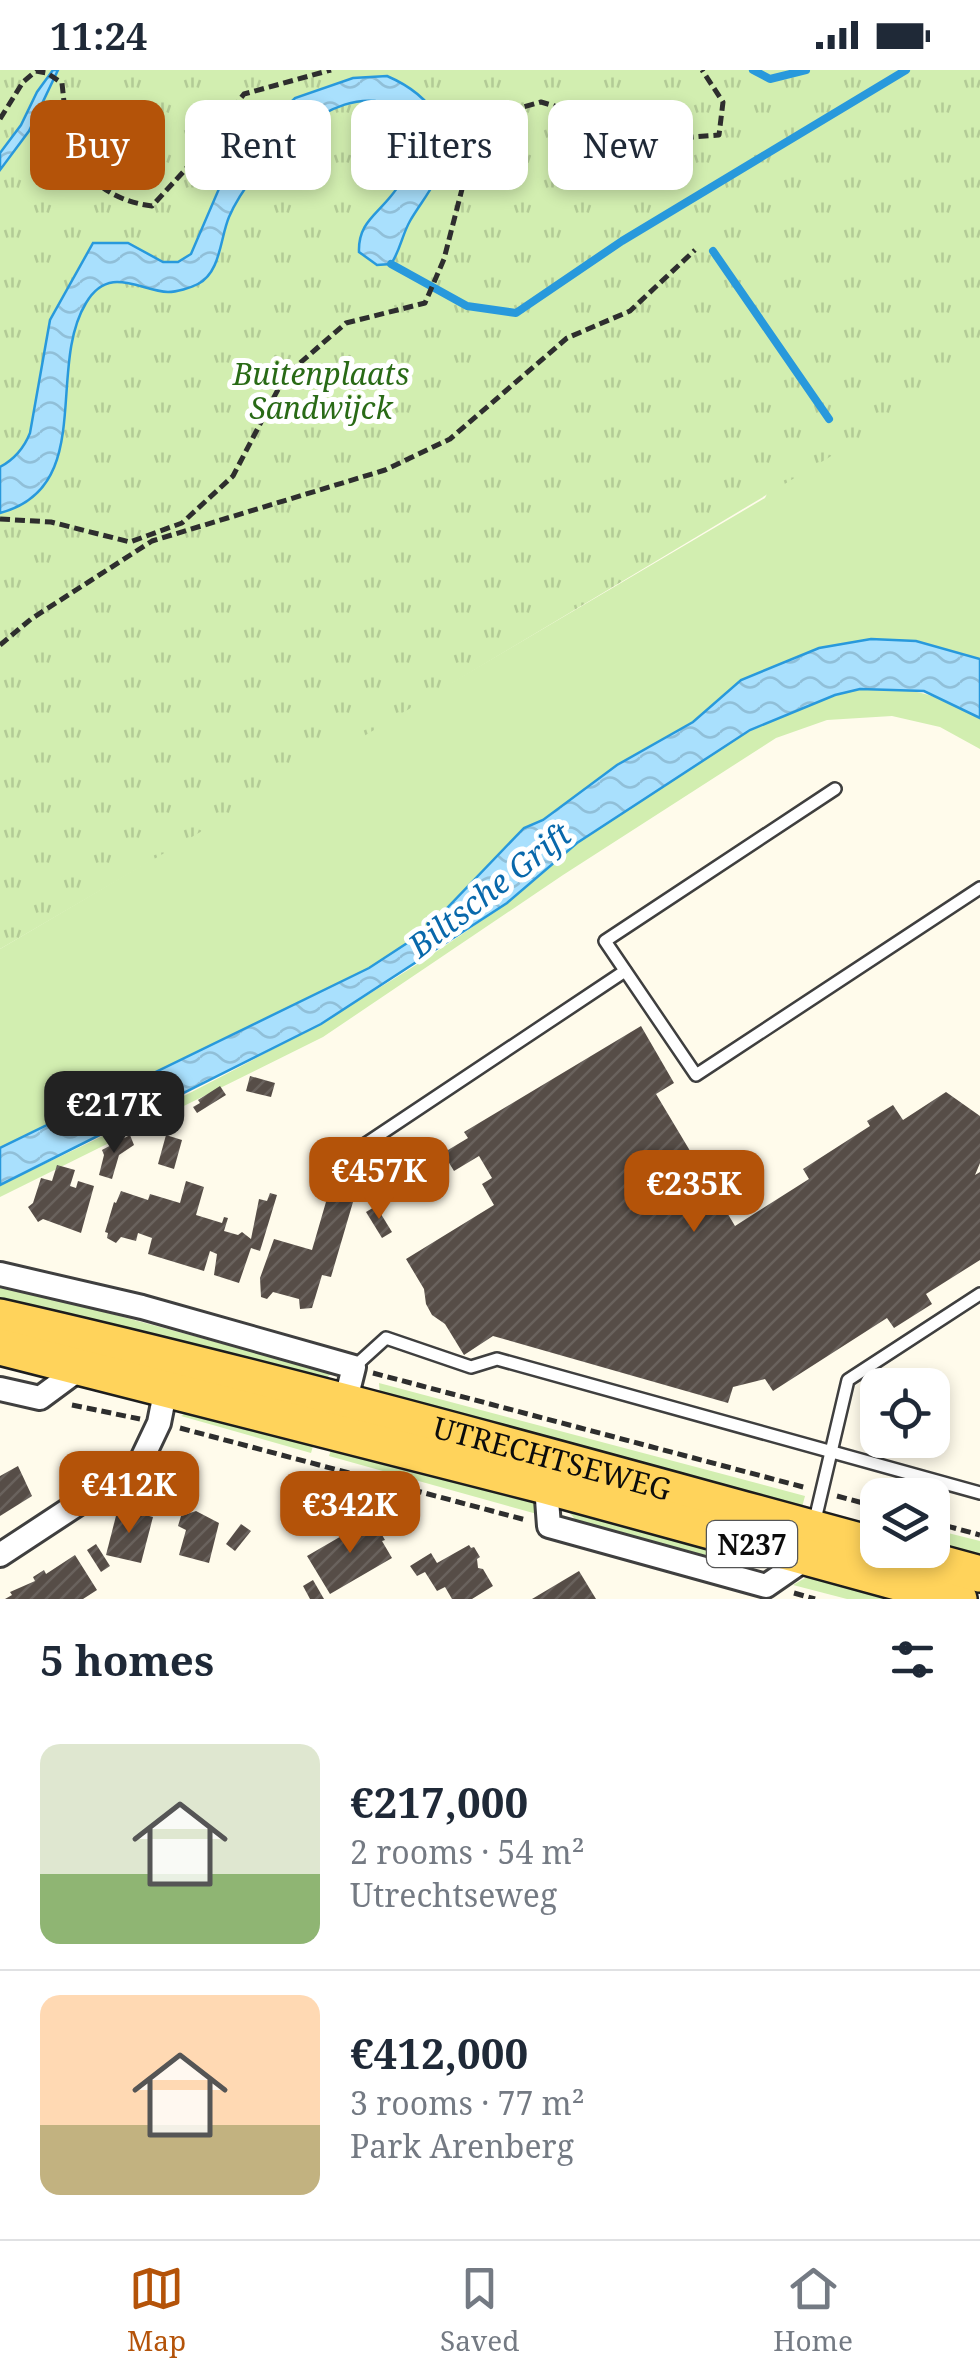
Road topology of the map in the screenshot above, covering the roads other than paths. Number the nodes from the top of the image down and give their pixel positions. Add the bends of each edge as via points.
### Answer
1 (835, 789) dead end
2 (980, 888) edge
3 (625, 971) junction
4 (350, 1155) dead end
5 (0, 1274) edge
6 (980, 1294) edge
7 (0, 1317) edge
8 (0, 1347) edge
9 (82, 1367) junction
10 (354, 1368) junction
11 (0, 1388) edge
12 (166, 1388) junction
13 (345, 1403) junction
14 (830, 1450) junction
15 (546, 1486) junction
16 (980, 1493) edge
17 (809, 1544) junction
18 (860, 1545) edge
19 (0, 1555) edge
20 (950, 1566) edge
21 (980, 1574) edge
22 (960, 1599) edge

1 - 3 lane via 604,941
2 - 3 lane via 696,1076
3 - 4 lane
5 - 10 street
6 - 14 lane via 848,1380
7 - 13 main road, UTRECHTSEWEG / N237
8 - 9 main road, UTRECHTSEWEG / N237
9 - 11 street via 40,1398
9 - 12 main road, UTRECHTSEWEG / N237
10 - 13 street
10 - 14 lane via 386,1338 471,1366 497,1359
12 - 15 main road, UTRECHTSEWEG / N237
12 - 19 street via 140,1463
13 - 17 main road, UTRECHTSEWEG / N237
14 - 16 lane
14 - 17 lane
15 - 17 main road, UTRECHTSEWEG / N237
15 - 17 street, UTRECHTSEWEG via 549,1526 766,1586
17 - 18 main road, UTRECHTSEWEG / N237
17 - 22 main road, UTRECHTSEWEG / N237
20 - 21 main road

